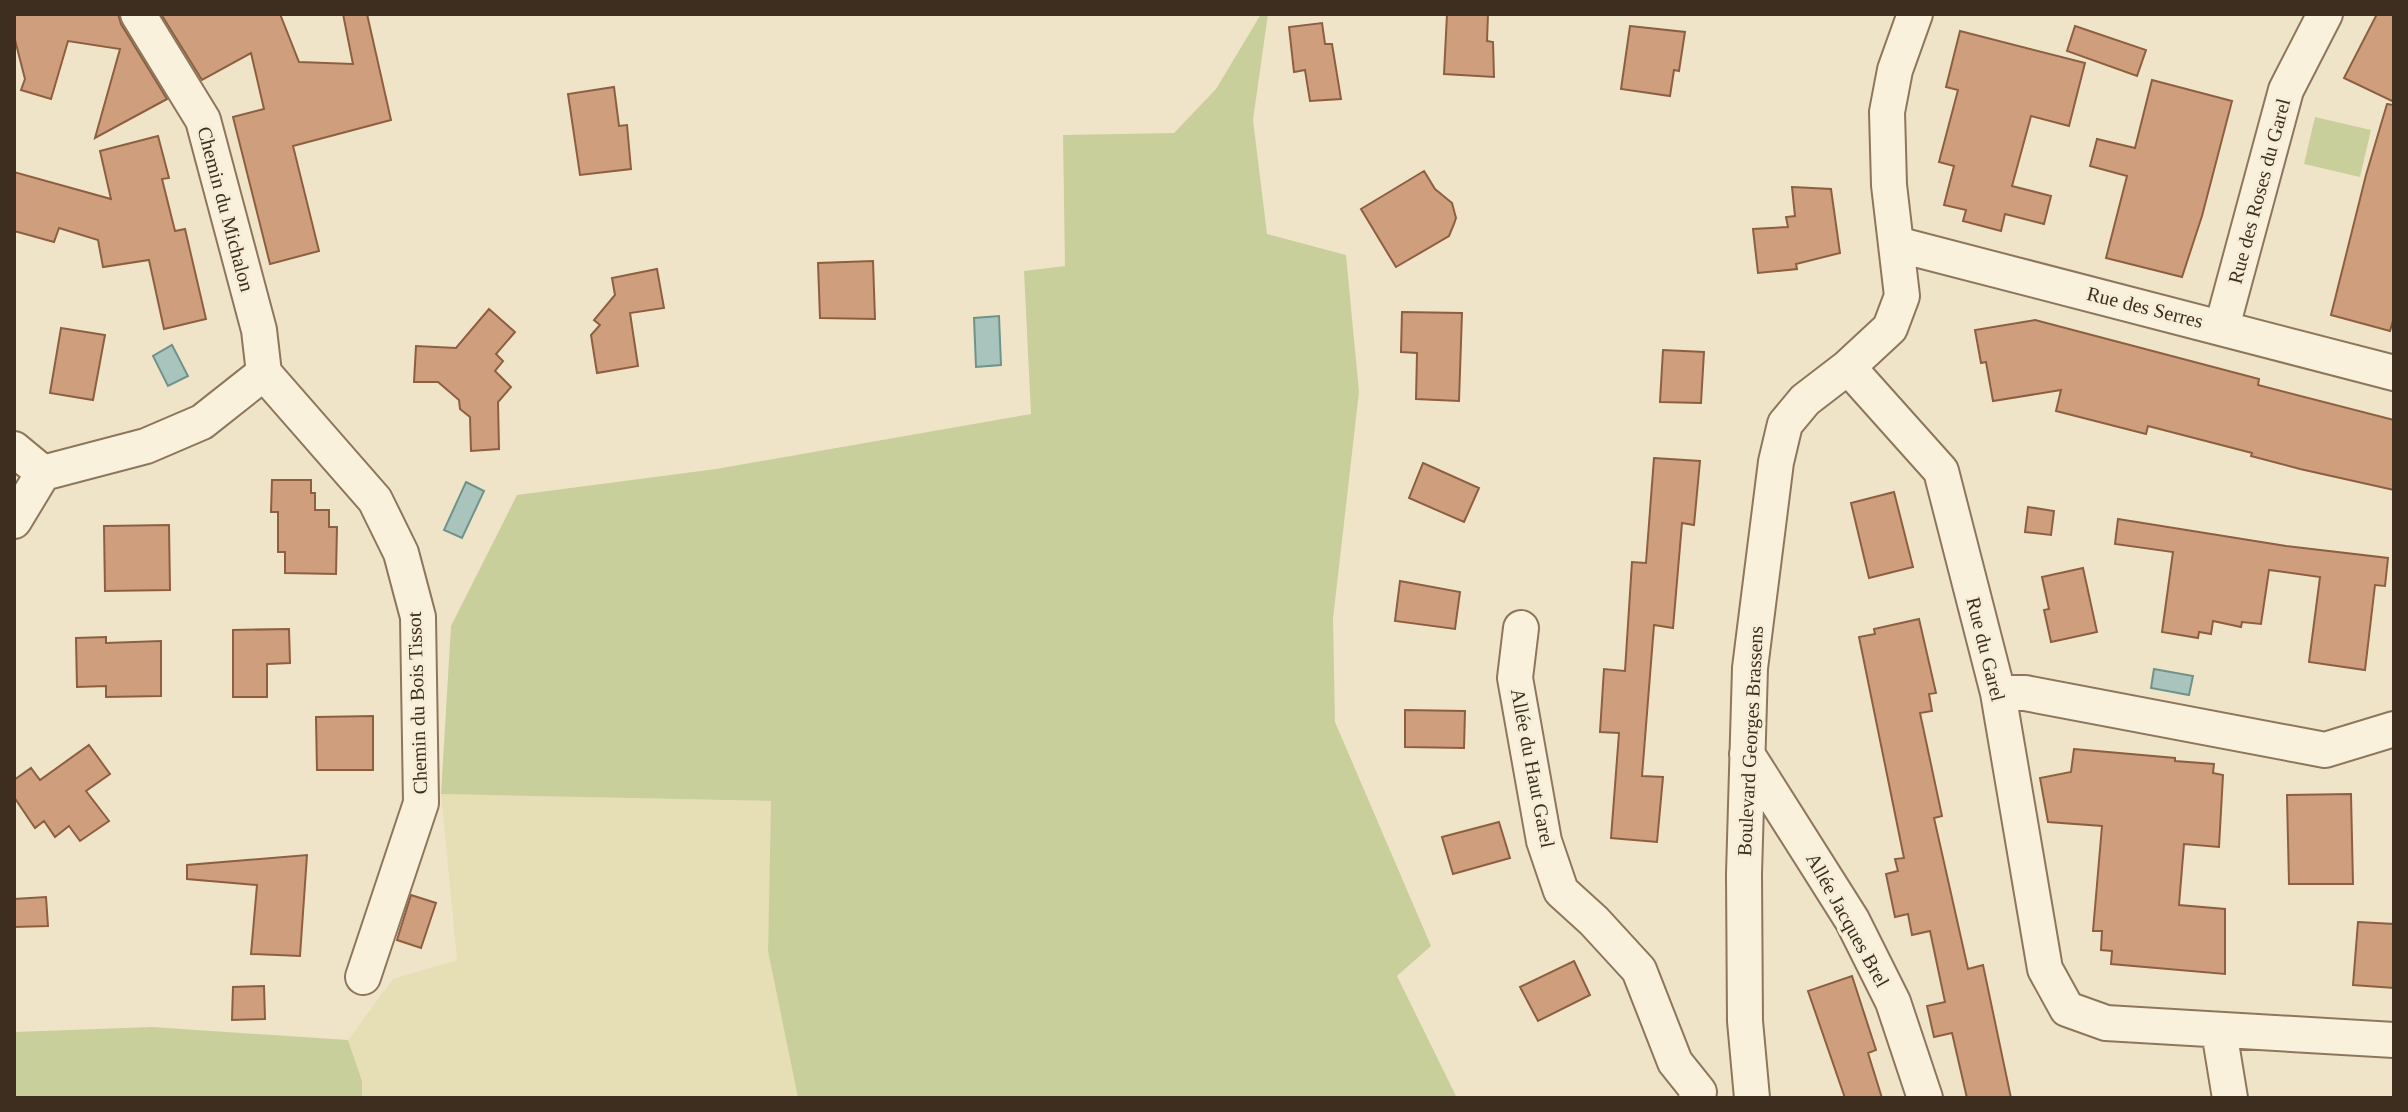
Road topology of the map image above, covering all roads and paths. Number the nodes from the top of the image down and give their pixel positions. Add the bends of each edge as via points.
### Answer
1 (138, 14) edge
2 (1915, 14) edge
3 (2325, 14) edge
4 (1896, 244) junction
5 (2222, 327) junction
6 (1848, 367) junction
7 (264, 373) junction
8 (2394, 373) edge
9 (14, 449) edge
10 (43, 473) junction
11 (14, 521) edge
12 (1521, 628) dead end
13 (1998, 693) junction
14 (2394, 729) edge
15 (1747, 754) junction
16 (363, 977) dead end
17 (2219, 1031) junction
18 (2394, 1040) edge
19 (1697, 1095) edge
20 (1752, 1096) edge
21 (1925, 1098) edge
22 (2230, 1098) edge

1 - 7 street, Chemin du Michalon via 203,120 259,330
2 - 4 street via 1887,112
3 - 5 street, Rue des Roses du Garel via 2286,90
4 - 5 street, Rue des Serres
4 - 6 street via 1902,296 1890,328
5 - 8 street, Rue des Serres
6 - 13 street, Rue du Garel via 1941,471
6 - 15 street, Boulevard Georges Brassens via 1805,400 1785,424 1750,668
7 - 10 street via 202,422 146,446
7 - 16 street, Chemin du Bois Tissot via 375,500 401,553 418,617 421,803
9 - 10 street
10 - 11 street
12 - 19 street, Allée du Haut Garel via 1515,678 1544,841 1561,891 1639,970 1675,1062
13 - 14 street via 2025,693 2325,750
13 - 17 street, Rue du Garel via 2045,969 2067,1009 2106,1023
15 - 20 street, Boulevard Georges Brassens via 1745,1021
15 - 21 street, Allée Jacques Brel via 1852,920 1893,1002
17 - 18 street, Rue du Garel
17 - 22 street
19 - 20 street

